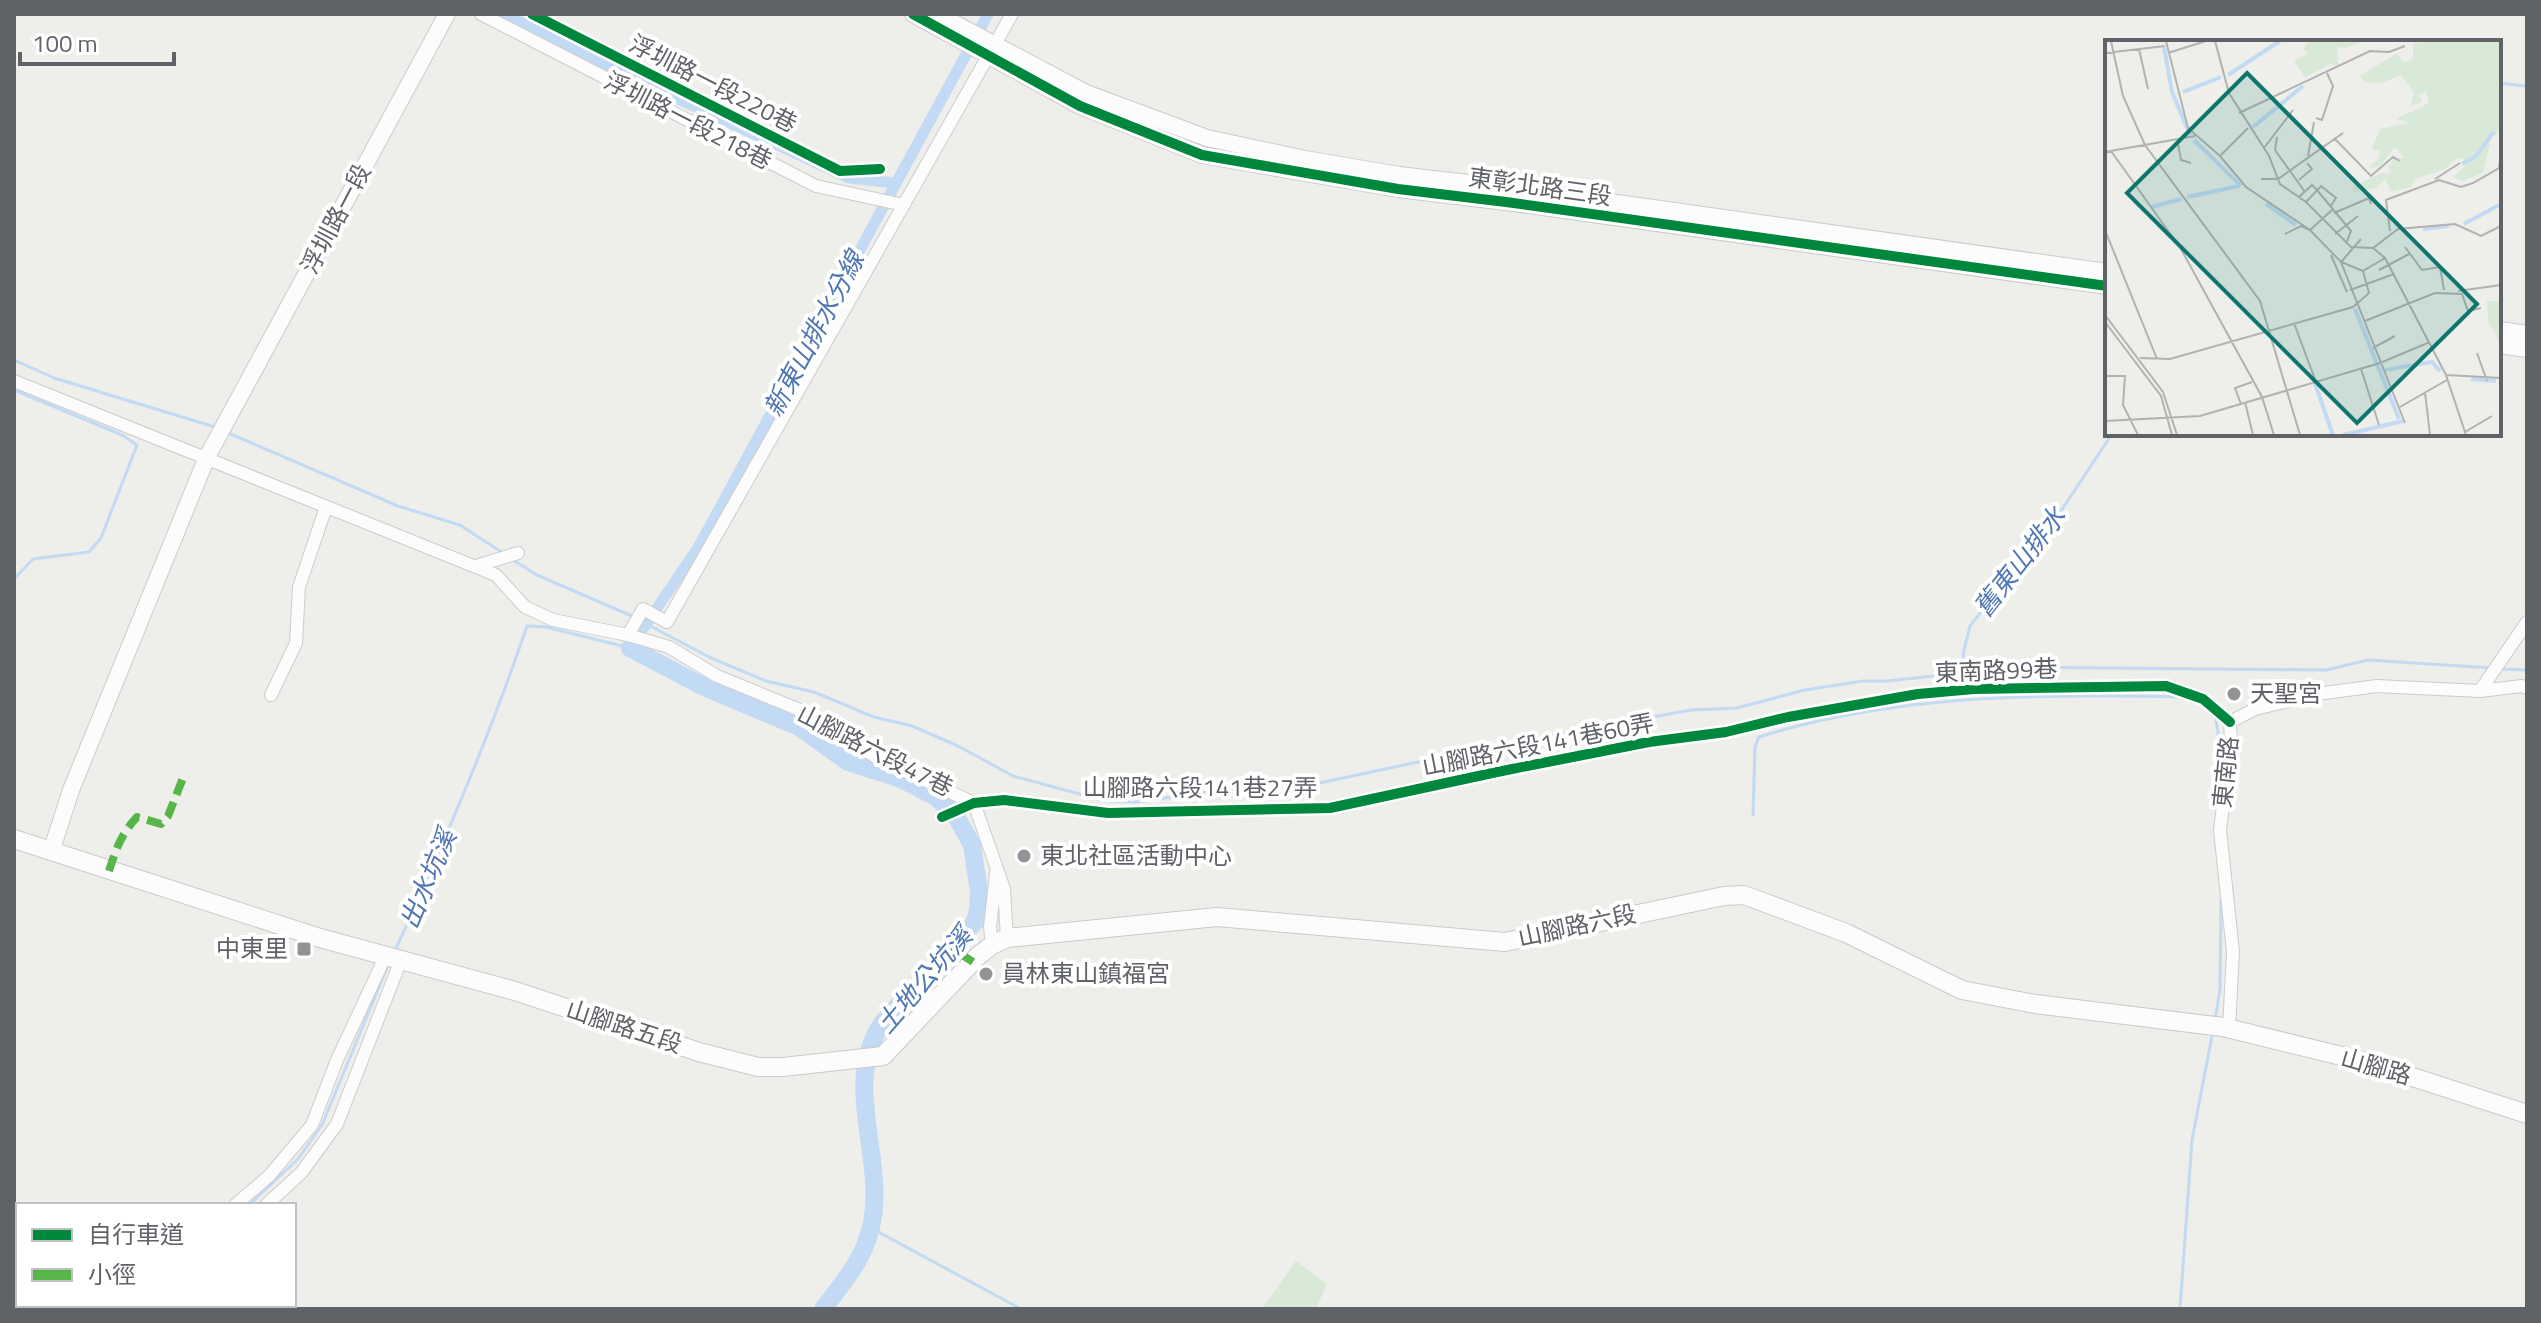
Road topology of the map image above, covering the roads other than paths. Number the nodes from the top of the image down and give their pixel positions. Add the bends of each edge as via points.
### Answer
1 (447, 14) edge
2 (481, 14) edge
3 (913, 14) edge
4 (937, 14) edge
5 (1012, 14) edge
6 (964, 36) junction
7 (992, 51) junction
8 (904, 205) junction
9 (2105, 272) edge
10 (2105, 286) edge
11 (2501, 330) edge
12 (2527, 334) edge
13 (2501, 345) edge
14 (2527, 349) edge
15 (14, 381) edge
16 (207, 457) junction
17 (326, 507) junction
18 (518, 553) dead end
19 (476, 566) junction
20 (2527, 622) edge
21 (628, 635) junction
22 (2527, 688) edge
23 (2480, 691) junction
24 (271, 695) dead end
25 (2230, 722) junction
26 (1755, 726) joint
27 (974, 803) junction
28 (1330, 808) joint
29 (942, 817) dead end
30 (14, 839) edge
31 (51, 852) junction
32 (1000, 941) junction
33 (393, 958) junction
34 (2226, 1027) junction
35 (2527, 1114) edge
36 (237, 1203) edge
37 (268, 1203) edge

1 - 16 street, 浮圳路一段
2 - 8 street, 浮圳路一段218巷 via 816,186
3 - 6 street
4 - 6 street
5 - 7 street
6 - 7 street
7 - 8 street
7 - 9 street, 東彰北路三段 via 1207,138 1305,159
7 - 10 street, 東彰北路三段 via 1080,106 1202,155 1398,189
8 - 21 street via 667,622 643,609
11 - 12 street
13 - 14 street
15 - 16 street, 山腳路六段47巷
16 - 17 street, 山腳路六段47巷
16 - 31 street, 浮圳路一段 via 71,790
17 - 19 street, 山腳路六段47巷
17 - 24 street via 299,587 296,643
18 - 19 street
19 - 21 street, 山腳路六段47巷 via 496,575 525,607 553,620
20 - 23 street
21 - 27 street, 山腳路六段47巷 via 669,647 717,676 817,717 877,758
22 - 23 street, 東南路
23 - 25 street, 東南路 via 2377,686 2255,709
25 - 26 street, 東南路99巷 via 2203,699 2166,686 1918,694
25 - 34 street, 東南路 via 2220,830 2233,952
26 - 28 street, 山腳路六段141巷60弄 via 1649,742
27 - 28 street, 山腳路六段141巷27弄 via 1004,800 1108,813
27 - 29 street
27 - 32 street, 山腳路六段47巷 via 1004,889
30 - 31 main road, 山腳路五段
31 - 33 main road, 山腳路五段
32 - 33 main road, 山腳路五段 via 883,1056 758,1067
32 - 34 main road, 山腳路六段 via 1217,917 1505,942 1744,895 1846,933 1953,987 2035,1004
33 - 36 street via 337,1060 312,1125 269,1176
33 - 37 street via 337,1124 301,1173
34 - 35 main road, 山腳路 via 2366,1062

